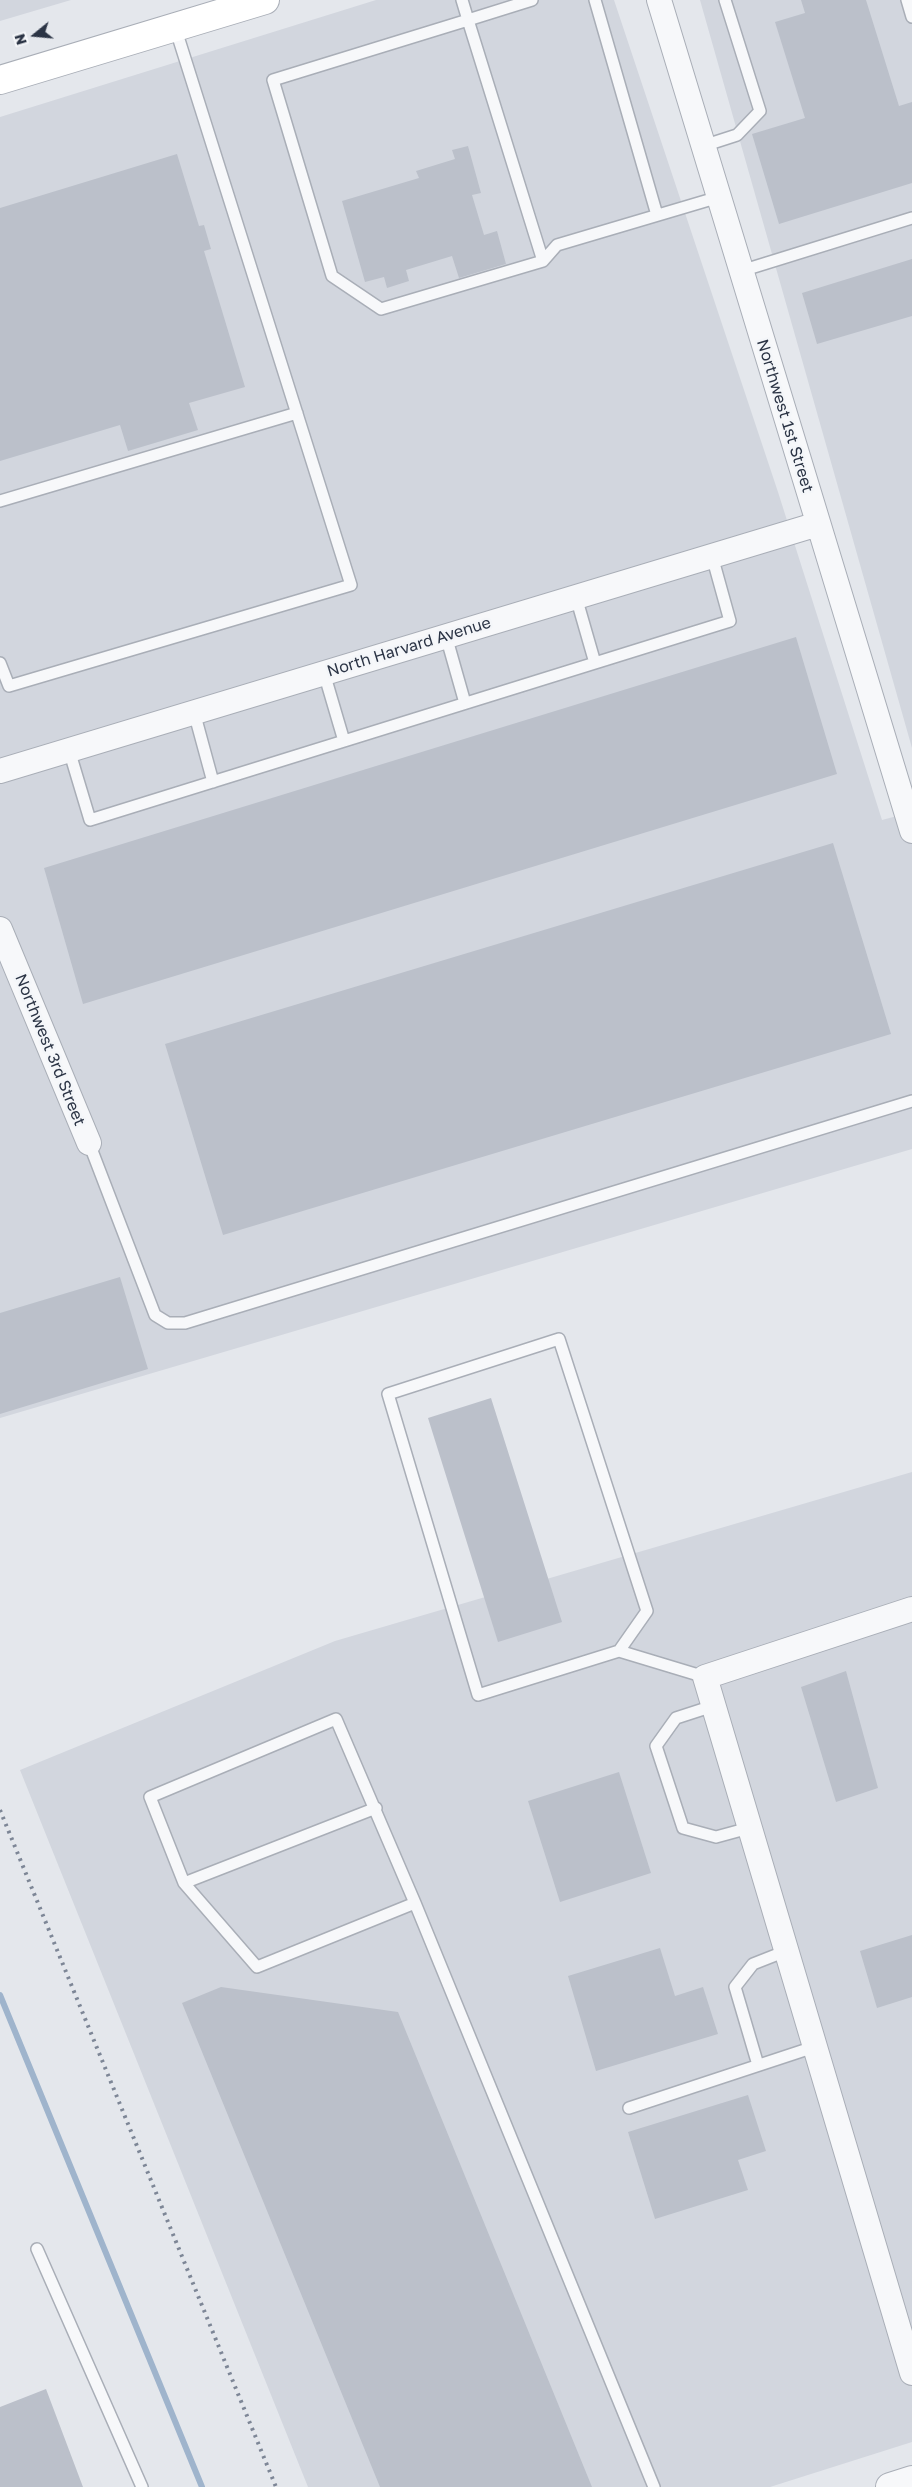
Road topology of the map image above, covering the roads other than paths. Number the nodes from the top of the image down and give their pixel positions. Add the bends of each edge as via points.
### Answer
1 (264, 0) edge
2 (462, 0) edge
3 (532, 0) edge
4 (595, 0) edge
5 (659, 0) edge
6 (726, 0) edge
7 (907, 0) edge
8 (912, 17) edge
9 (468, 20) junction
10 (175, 27) junction
11 (0, 80) edge
12 (703, 146) junction
13 (719, 197) junction
14 (657, 216) junction
15 (912, 218) edge
16 (543, 261) junction
17 (741, 271) junction
18 (297, 413) junction
19 (0, 501) edge
20 (818, 524) junction
21 (712, 556) junction
22 (576, 597) junction
23 (446, 636) junction
24 (0, 663) edge
25 (595, 663) junction
26 (324, 673) junction
27 (465, 703) junction
28 (194, 712) junction
29 (344, 741) junction
30 (69, 750) junction
31 (0, 770) edge
32 (213, 782) junction
33 (912, 831) edge
34 (0, 929) edge
35 (912, 1101) edge
36 (89, 1143) joint
37 (912, 1609) edge
38 (619, 1651) junction
39 (705, 1677) junction
40 (713, 1706) junction
41 (376, 1808) junction
42 (749, 1828) junction
43 (184, 1883) junction
44 (415, 1903) junction
45 (786, 1952) junction
46 (814, 2047) junction
47 (758, 2065) junction
48 (629, 2108) dead end
49 (37, 2249) dead end
50 (912, 2373) edge
51 (912, 2480) edge
52 (142, 2487) edge
53 (654, 2487) edge
54 (890, 2487) edge

1 - 10 main road
2 - 9 lane
3 - 9 lane
4 - 14 lane
5 - 12 street, Northwest 1st Street
6 - 12 lane via 760,111 737,135
7 - 8 lane
9 - 16 lane
9 - 16 lane via 272,80 332,276 381,309
10 - 11 main road
10 - 18 lane
12 - 13 street, Northwest 1st Street
13 - 14 lane
13 - 17 street, Northwest 1st Street
14 - 16 lane via 557,246
15 - 17 lane
17 - 20 street, Northwest 1st Street
18 - 19 lane
18 - 24 lane via 351,585 9,686
20 - 21 street, North Harvard Avenue
20 - 33 street, Northwest 1st Street
21 - 22 street, North Harvard Avenue
21 - 25 lane via 730,621
22 - 23 street, North Harvard Avenue
22 - 25 lane
23 - 26 street, North Harvard Avenue
23 - 27 lane
25 - 27 lane
26 - 28 street, North Harvard Avenue
26 - 29 lane
27 - 29 lane
28 - 30 street, North Harvard Avenue
28 - 32 lane
29 - 32 lane
30 - 31 street, North Harvard Avenue
30 - 32 lane via 90,820
34 - 36 street, Northwest 3rd Street
35 - 36 lane via 185,1323 168,1323 155,1315
37 - 39 street
38 - 38 lane via 478,1694 388,1394 559,1339 647,1611
38 - 39 lane
39 - 40 street
40 - 42 street
40 - 42 lane via 676,1718 656,1746 683,1828 716,1837
41 - 43 lane
41 - 43 lane via 336,1719 150,1797
41 - 44 lane
42 - 45 street
43 - 44 lane via 257,1967
44 - 53 lane
45 - 46 street
45 - 47 lane via 753,1964 735,1987
46 - 47 lane
46 - 50 street
47 - 48 lane
49 - 52 lane
51 - 54 street

